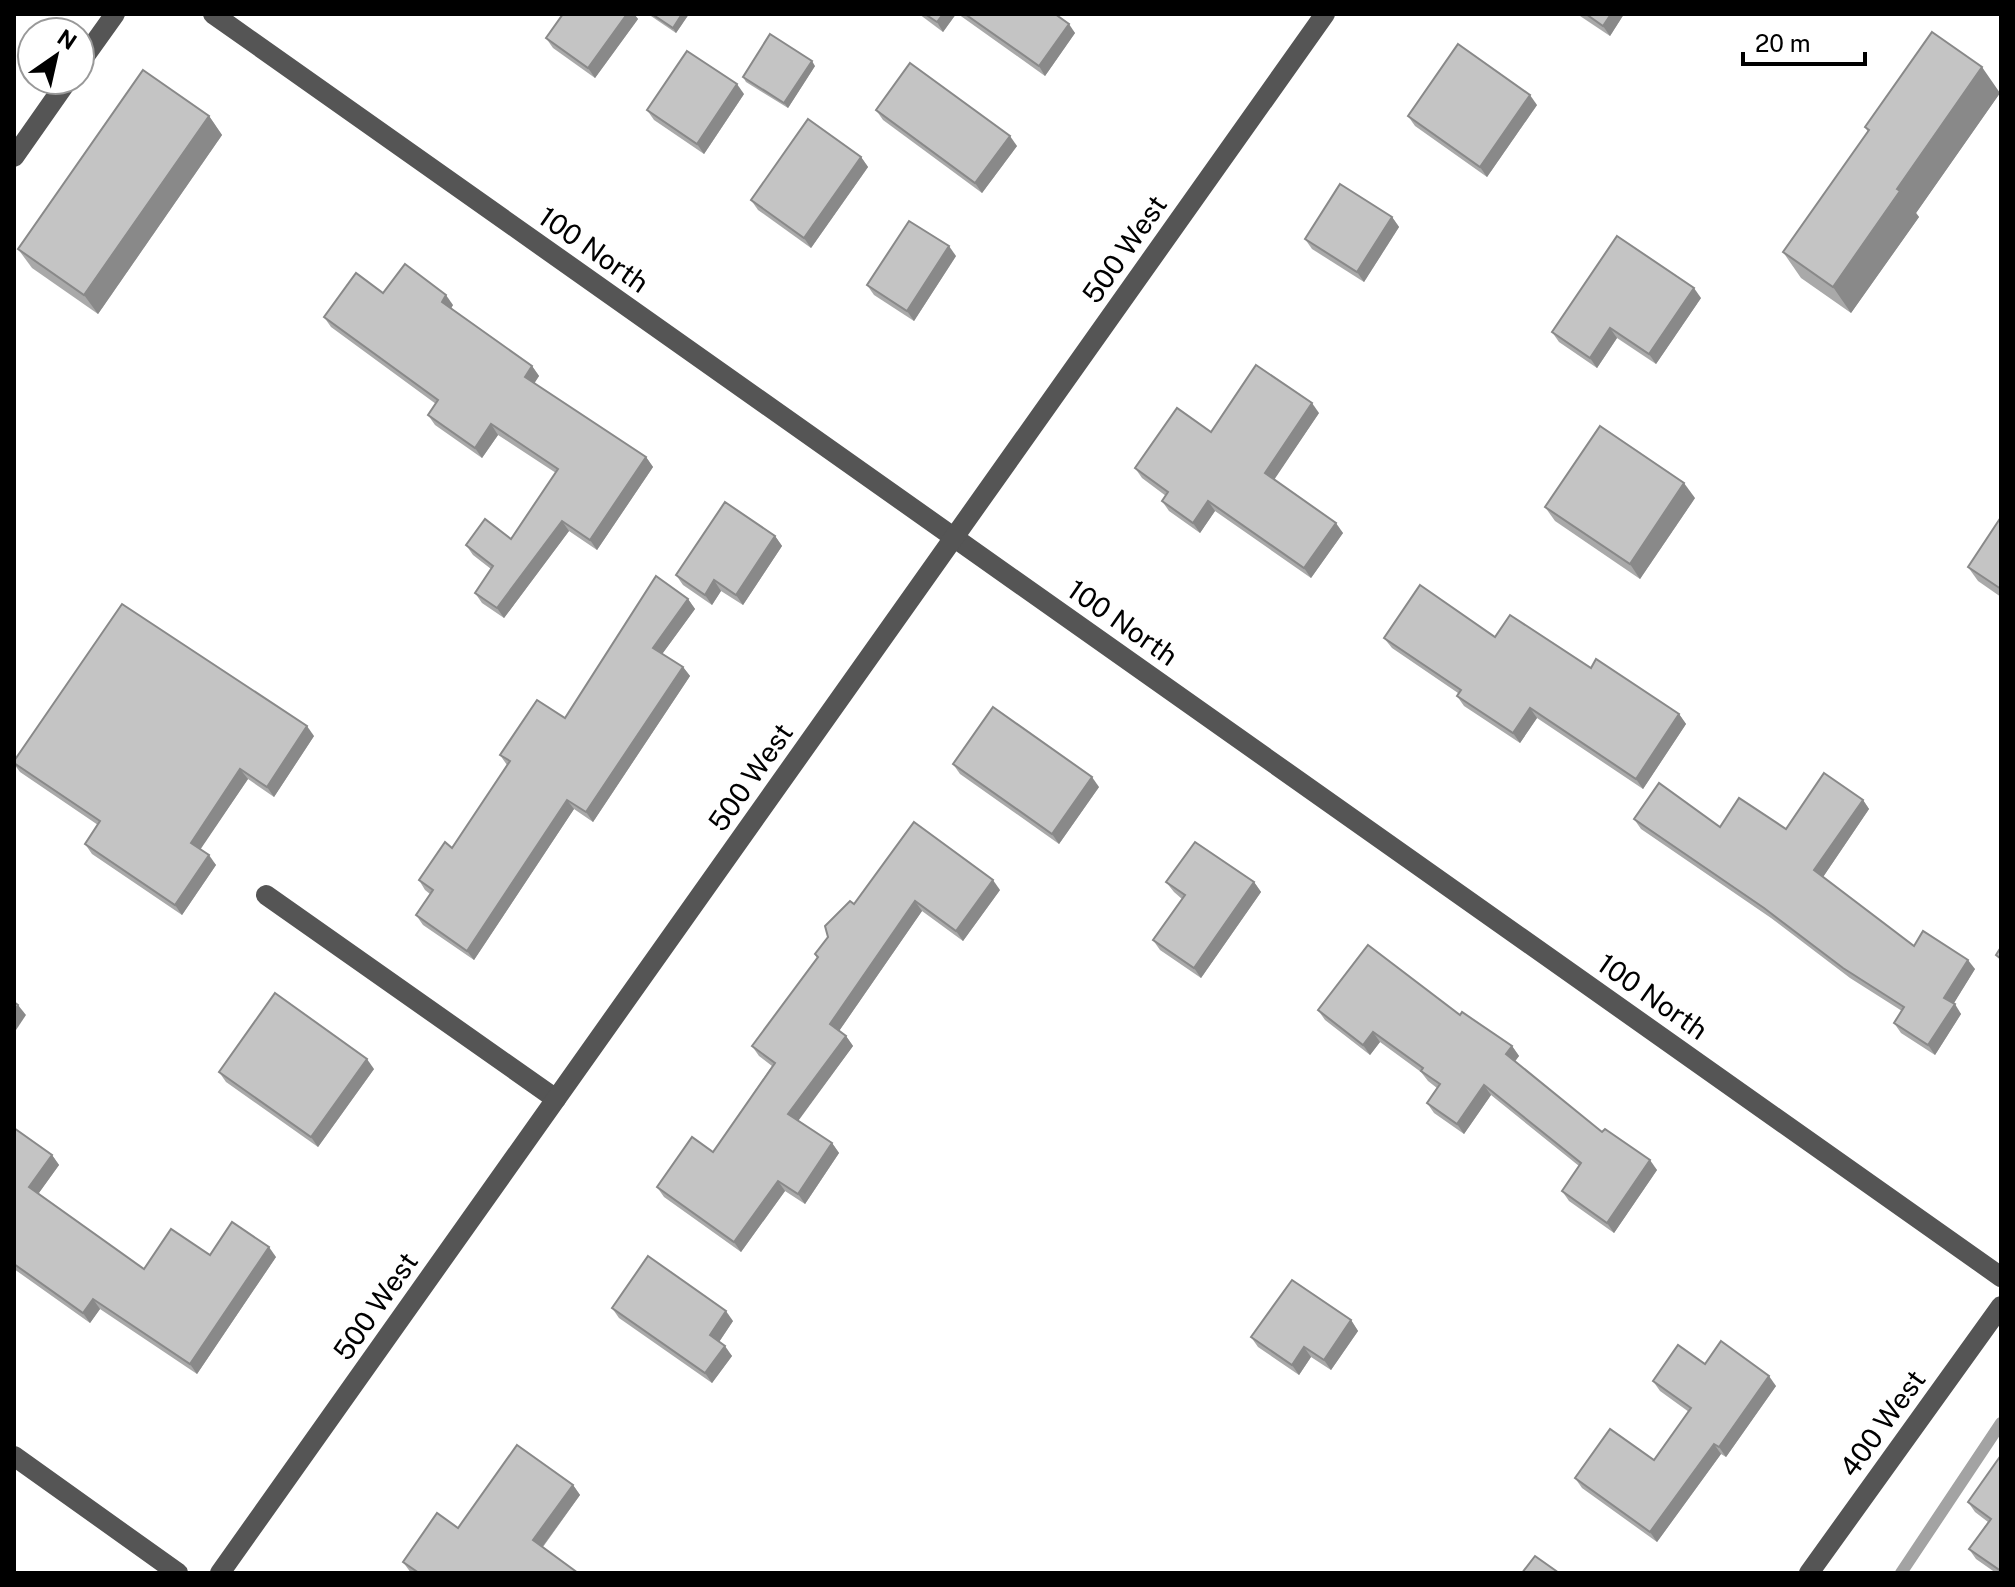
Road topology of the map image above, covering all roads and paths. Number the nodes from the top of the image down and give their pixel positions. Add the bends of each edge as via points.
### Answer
1 (115, 14) edge
2 (213, 14) edge
3 (1325, 14) edge
4 (96, 41) edge
5 (57, 96) edge
6 (14, 157) edge
7 (954, 537) junction
8 (266, 895) dead end
9 (556, 1099) junction
10 (2001, 1277) edge
11 (2001, 1306) edge
12 (14, 1456) edge
13 (178, 1573) edge
14 (220, 1573) edge
15 (1809, 1573) edge

1 - 4 street
2 - 7 street, 100 North
3 - 7 street, 500 West
5 - 6 street
7 - 9 street, 500 West
7 - 10 street, 100 North
8 - 9 street
9 - 14 street, 500 West
11 - 15 street, 400 West
12 - 13 street

